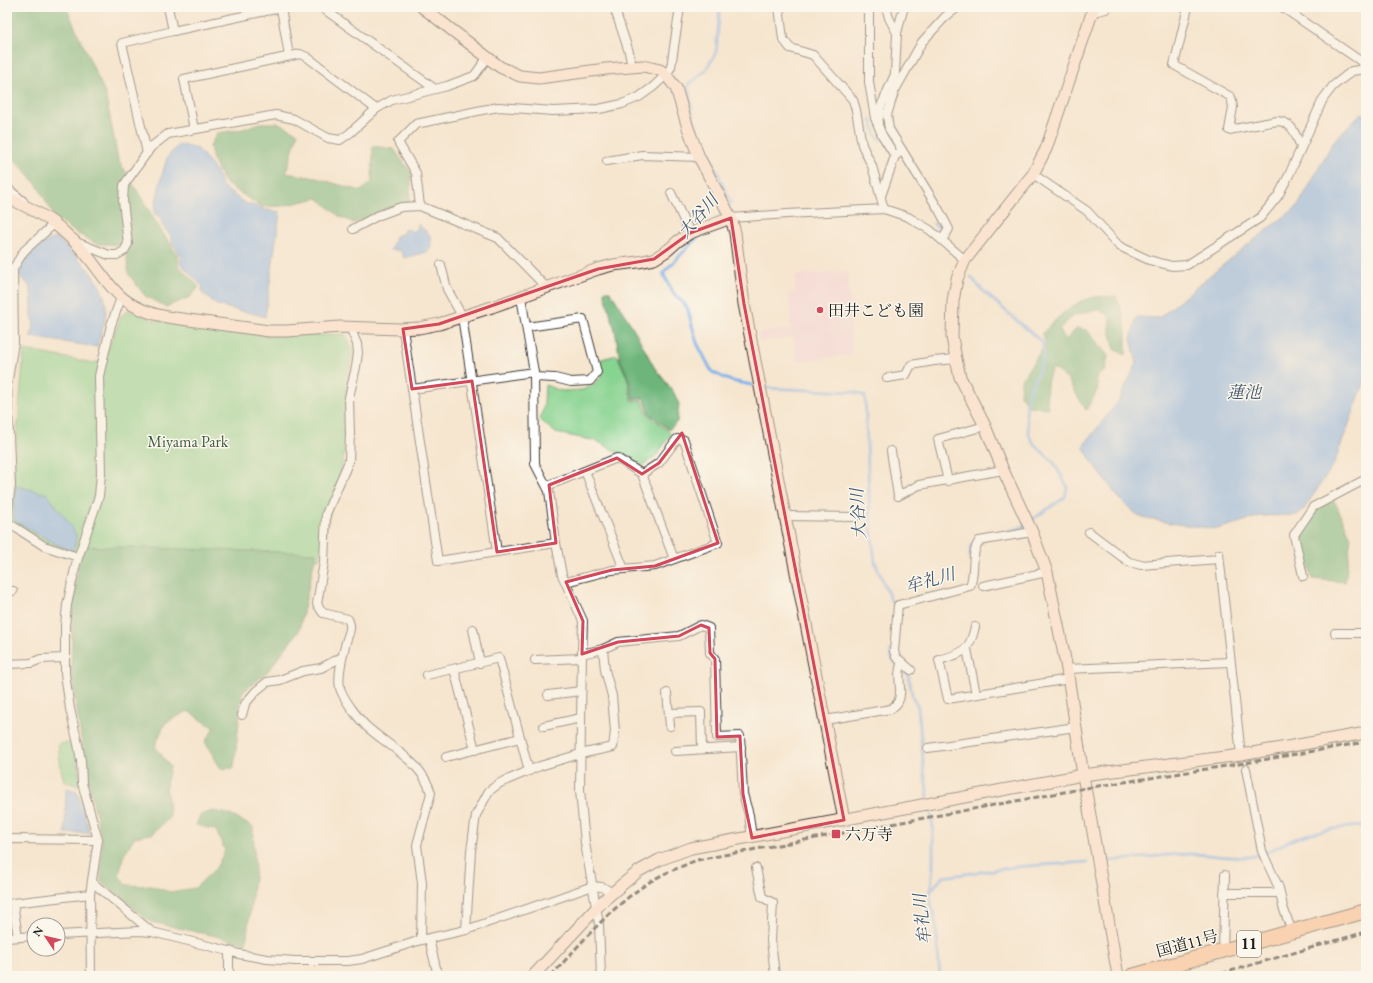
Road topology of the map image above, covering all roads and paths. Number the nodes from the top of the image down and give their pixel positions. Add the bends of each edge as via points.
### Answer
1 (168, 7) edge
2 (283, 7) edge
3 (321, 7) edge
4 (422, 7) edge
5 (614, 7) edge
6 (680, 7) edge
7 (779, 7) edge
8 (869, 7) edge
9 (886, 7) edge
10 (905, 7) edge
11 (958, 7) edge
12 (1107, 7) edge
13 (1188, 7) edge
14 (1282, 7) edge
15 (1094, 10) edge
16 (173, 31) junction
17 (897, 33) junction
18 (289, 56) junction
19 (488, 57) junction
20 (632, 67) junction
21 (1366, 69) edge
22 (666, 75) junction
23 (435, 89) junction
24 (376, 110) junction
25 (878, 125) junction
26 (194, 129) junction
27 (1302, 147) junction
28 (902, 150) junction
29 (147, 153) junction
30 (895, 156) junction
31 (700, 157) junction
32 (607, 161) dead end
33 (1033, 174) junction
34 (7, 188) edge
35 (671, 193) dead end
36 (881, 196) junction
37 (7, 197) edge
38 (420, 206) junction
39 (884, 209) junction
40 (42, 216) junction
41 (732, 218) junction
42 (54, 223) junction
43 (353, 229) dead end
44 (694, 232) junction
45 (942, 240) junction
46 (73, 241) junction
47 (965, 260) junction
48 (441, 265) dead end
49 (546, 287) junction
50 (521, 296) junction
51 (121, 298) junction
52 (462, 316) junction
53 (350, 327) junction
54 (527, 328) junction
55 (403, 329) junction
56 (956, 359) junction
57 (534, 375) junction
58 (887, 378) dead end
59 (472, 381) junction
60 (412, 389) junction
61 (985, 426) junction
62 (891, 451) dead end
63 (8, 466) edge
64 (1002, 470) junction
65 (585, 471) junction
66 (642, 474) junction
67 (1366, 479) edge
68 (948, 481) junction
69 (547, 486) junction
70 (7, 514) edge
71 (786, 516) junction
72 (854, 517) dead end
73 (7, 522) edge
74 (1032, 532) junction
75 (1089, 532) dead end
76 (556, 542) junction
77 (497, 552) junction
78 (78, 557) junction
79 (674, 559) junction
80 (624, 569) junction
81 (1047, 572) junction
82 (1304, 576) dead end
83 (566, 582) junction
84 (983, 586) dead end
85 (975, 627) dead end
86 (473, 629) dead end
87 (1335, 633) dead end
88 (1366, 634) edge
89 (603, 649) junction
90 (967, 650) junction
91 (582, 656) junction
92 (342, 657) junction
93 (65, 658) junction
94 (535, 660) dead end
95 (902, 662) junction
96 (1230, 662) junction
97 (480, 663) junction
98 (7, 664) edge
99 (454, 669) junction
100 (911, 670) dead end
101 (1068, 674) junction
102 (427, 675) dead end
103 (581, 691) junction
104 (667, 693) dead end
105 (976, 694) junction
106 (548, 695) dead end
107 (669, 713) junction
108 (242, 715) dead end
109 (581, 718) junction
110 (825, 720) junction
111 (544, 726) dead end
112 (670, 726) dead end
113 (1076, 727) junction
114 (1366, 733) edge
115 (520, 738) junction
116 (741, 747) junction
117 (928, 748) dead end
118 (702, 749) junction
119 (475, 750) junction
120 (675, 751) dead end
121 (580, 754) junction
122 (1241, 755) junction
123 (446, 758) dead end
124 (1246, 770) dead end
125 (529, 771) junction
126 (1083, 775) junction
127 (844, 820) junction
128 (752, 838) junction
129 (7, 839) edge
130 (98, 840) junction
131 (756, 868) dead end
132 (1225, 875) dead end
133 (92, 882) junction
134 (593, 887) junction
135 (1276, 892) dead end
136 (611, 893) junction
137 (1224, 893) junction
138 (90, 894) junction
139 (597, 908) junction
140 (1366, 911) edge
141 (466, 930) junction
142 (152, 932) junction
143 (1292, 932) junction
144 (90, 934) junction
145 (66, 935) edge
146 (26, 936) edge
147 (18, 937) junction
148 (7, 938) edge
149 (425, 940) junction
150 (229, 950) junction
151 (1223, 951) junction
152 (91, 976) edge
153 (229, 976) edge
154 (438, 976) edge
155 (533, 976) edge
156 (601, 976) edge
157 (776, 976) edge
158 (1118, 976) edge
159 (1132, 976) edge

1 - 16 street
2 - 16 street
2 - 18 street
3 - 23 street
4 - 19 street
5 - 20 street
6 - 22 street via 671,67
7 - 36 street via 783,39 790,48 812,55 854,100 862,145 872,166
8 - 25 street via 869,82
9 - 17 street
10 - 17 street
11 - 28 street via 922,42 894,92 887,115 889,129
12 - 15 street via 1106,10
13 - 27 street via 1174,65 1231,97 1233,107 1229,130 1284,121 1292,127
14 - 21 street via 1362,62
15 - 33 street via 1048,142
16 - 29 street via 122,43
17 - 25 street via 895,74 881,106
18 - 24 street via 300,54 307,57
18 - 26 street via 184,79
19 - 20 street via 520,76 539,78
19 - 23 street via 474,76
20 - 22 street via 643,66 660,70
21 - 27 street via 1352,71 1326,94
22 - 31 street via 676,88
22 - 38 street via 638,97 599,109 553,111 499,107 416,124 398,142 416,173
23 - 24 street via 392,100
24 - 26 street via 340,140 328,138 294,119 276,115
25 - 30 street
26 - 29 street via 168,134
27 - 33 street via 1278,196 1260,218 1187,265 1172,266 1149,260 1118,246 1087,211
28 - 30 street
28 - 45 street via 949,229
29 - 46 street via 124,185 123,201 128,244 124,251 117,255 109,255
30 - 36 street
31 - 32 street via 642,155
31 - 41 street
33 - 47 street
34 - 40 street
35 - 44 street
36 - 39 street
37 - 40 street
38 - 43 street via 401,207
38 - 49 street via 498,238
39 - 41 street
39 - 45 street via 908,217
40 - 42 street
41 - 44 street
41 - 71 street via 744,304
42 - 46 street
42 - 63 street via 24,251 13,270 14,342 7,386
44 - 49 street via 654,259 613,265
45 - 47 street
46 - 51 street
47 - 56 street via 957,279 953,301 952,337
48 - 52 street via 447,289
49 - 50 street
50 - 52 street
50 - 54 street
51 - 53 street via 151,314 269,331
51 - 78 street via 111,325 99,376 100,496
52 - 55 street via 439,324
52 - 59 street
53 - 55 street
53 - 92 street via 358,353 349,397 348,461 326,514 324,562 317,604 323,613 348,619 351,627
54 - 57 street
54 - 57 street via 583,319 597,372 590,381 571,382
55 - 60 street
56 - 58 street via 911,365 906,375
56 - 61 street via 960,377
57 - 59 street
57 - 69 street via 535,464
59 - 60 street
59 - 77 street
60 - 77 street via 438,561
61 - 64 street
61 - 68 street via 938,439
62 - 68 street via 898,496 919,485
63 - 70 street via 11,486
64 - 68 street
64 - 74 street
65 - 66 street via 618,458
65 - 69 street
65 - 80 street
66 - 79 street
66 - 79 street via 659,463 677,439 684,440 718,543
67 - 82 street via 1313,507 1294,535
69 - 76 street via 550,491
71 - 72 street
71 - 110 street
73 - 78 street via 44,546
74 - 81 street
74 - 95 street via 979,541 974,548 973,580 970,586 898,605 894,651 896,658
75 - 96 street via 1129,562 1141,565 1219,556
76 - 77 street
76 - 83 street via 562,575
78 - 93 street via 67,605
79 - 80 street via 655,566
80 - 83 street
81 - 84 street
81 - 101 street
83 - 91 street via 583,621
85 - 90 street via 973,639
86 - 97 street
87 - 88 street
89 - 91 street
89 - 116 street via 618,642 679,636 700,625 709,628 710,654 715,659 717,736 740,736
89 - 121 street via 612,696 614,747
90 - 105 street
90 - 105 street via 939,660 948,699
91 - 94 street
91 - 103 street
92 - 108 street via 321,668 267,682 245,704
92 - 149 street via 340,690 357,716 412,762 426,778 429,786 431,793 417,845
93 - 98 street
93 - 130 street via 65,673 79,750 82,783
95 - 100 street
95 - 110 street via 898,669 900,695 898,702 891,709
96 - 101 street
96 - 122 street
97 - 99 street
97 - 115 street via 499,658
99 - 102 street
99 - 119 street
101 - 105 street
101 - 113 street
103 - 106 street
103 - 109 street
104 - 107 street
107 - 112 street
107 - 118 street via 701,712
109 - 111 street
109 - 121 street
110 - 127 street
113 - 117 street
113 - 126 street
114 - 122 street
115 - 119 street
115 - 125 street
116 - 118 street
116 - 128 street via 743,794
118 - 120 street
119 - 123 street
121 - 125 street
121 - 134 street via 580,790 585,843
122 - 126 street
124 - 143 street via 1263,855 1279,888 1282,907
125 - 141 street via 500,783 489,791 476,815
126 - 127 street
126 - 158 street
127 - 128 street
128 - 136 street via 691,848 659,860 639,871
129 - 130 street
130 - 133 street
131 - 157 street via 762,897 773,903 771,940
132 - 137 street
133 - 138 street
133 - 142 street
134 - 136 street via 600,886
134 - 139 street
134 - 141 street
135 - 137 street
136 - 139 street
137 - 151 street
138 - 144 street
138 - 147 street via 13,903
139 - 155 street
139 - 156 street
140 - 143 highway, 国道11号 / 11
141 - 149 street
142 - 144 street
142 - 150 street
143 - 151 highway, 国道11号 / 11
144 - 145 street
144 - 152 street
146 - 147 street
147 - 148 street
149 - 150 street via 378,955 348,961 267,959
149 - 154 street
150 - 153 street
151 - 159 highway, 国道11号 / 11

